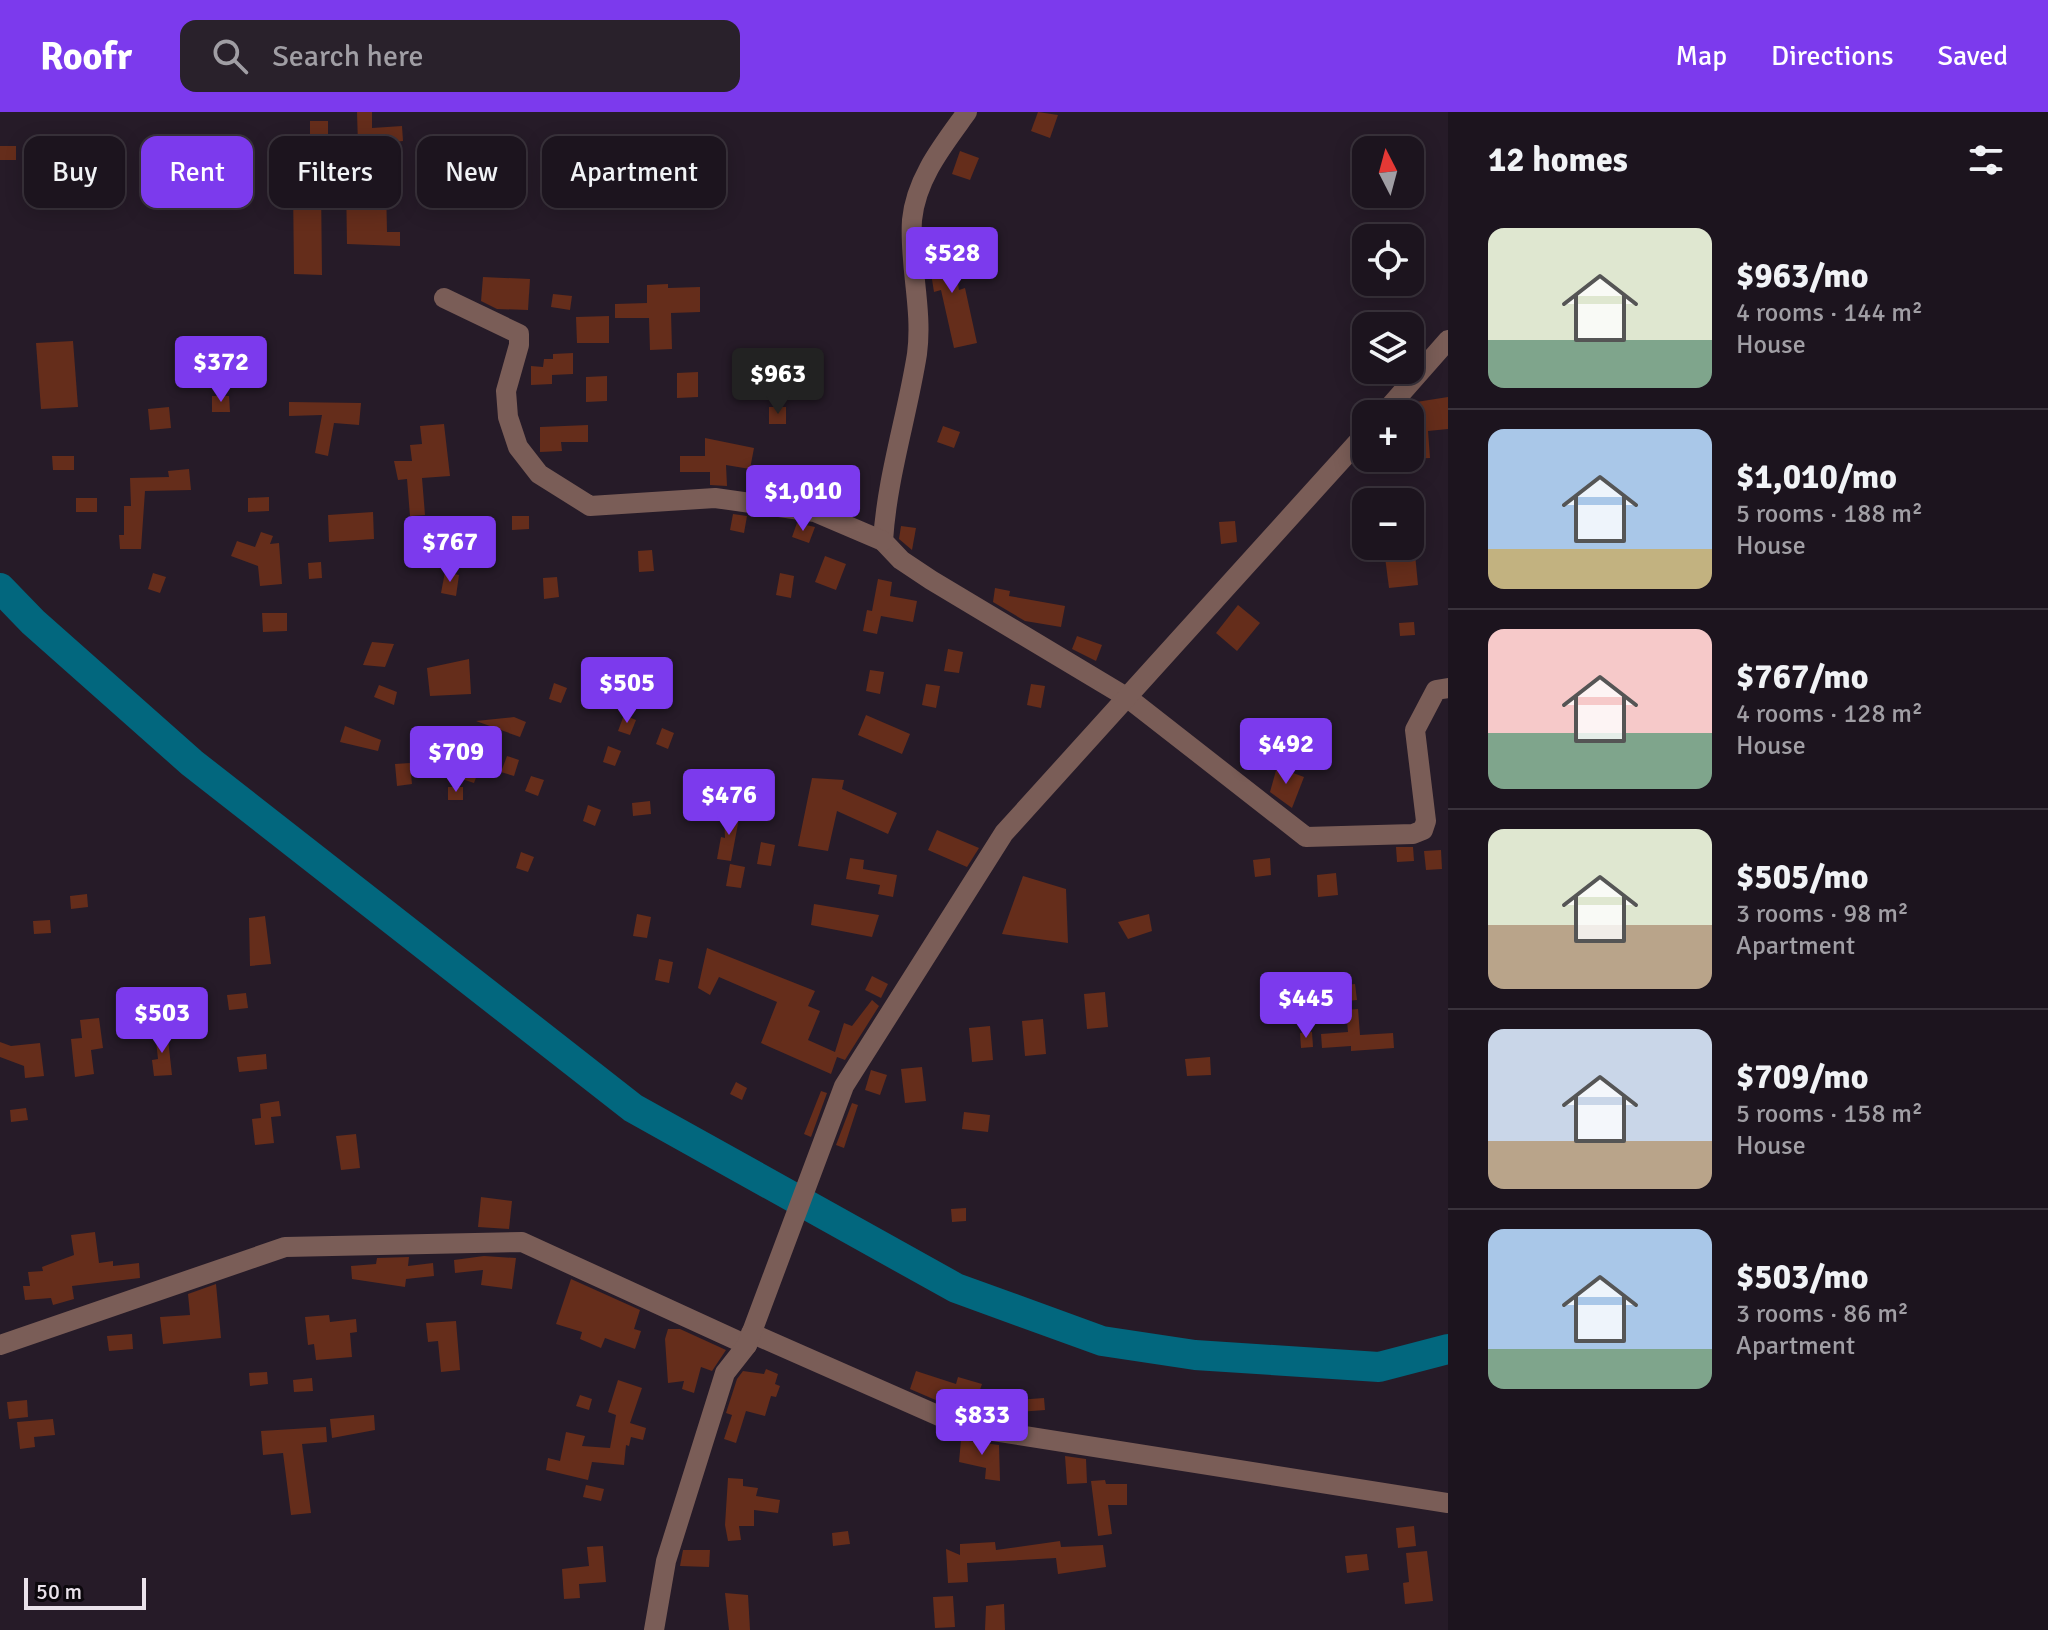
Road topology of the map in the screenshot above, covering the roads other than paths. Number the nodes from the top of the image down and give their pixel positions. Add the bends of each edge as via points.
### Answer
1 (967, 112) edge
2 (444, 298) dead end
3 (1448, 340) edge
4 (1395, 400) edge
5 (1352, 449) edge
6 (883, 541) junction
7 (1448, 688) edge
8 (1128, 698) junction
9 (749, 1339) junction
10 (0, 1345) edge
11 (1448, 1503) edge
12 (654, 1630) edge

1 - 6 street via 938,152 912,219 920,311 917,353 890,474
2 - 6 street via 519,334 506,391 518,447 539,474 590,506 715,498 815,512
3 - 4 street
5 - 8 street
6 - 8 street via 931,580
7 - 8 street via 1436,690 1415,730 1423,830 1325,838 1306,837
8 - 9 street via 1004,833 844,1086
9 - 10 street via 522,1242 285,1247
9 - 11 street via 962,1426
9 - 12 street via 725,1373 666,1561

